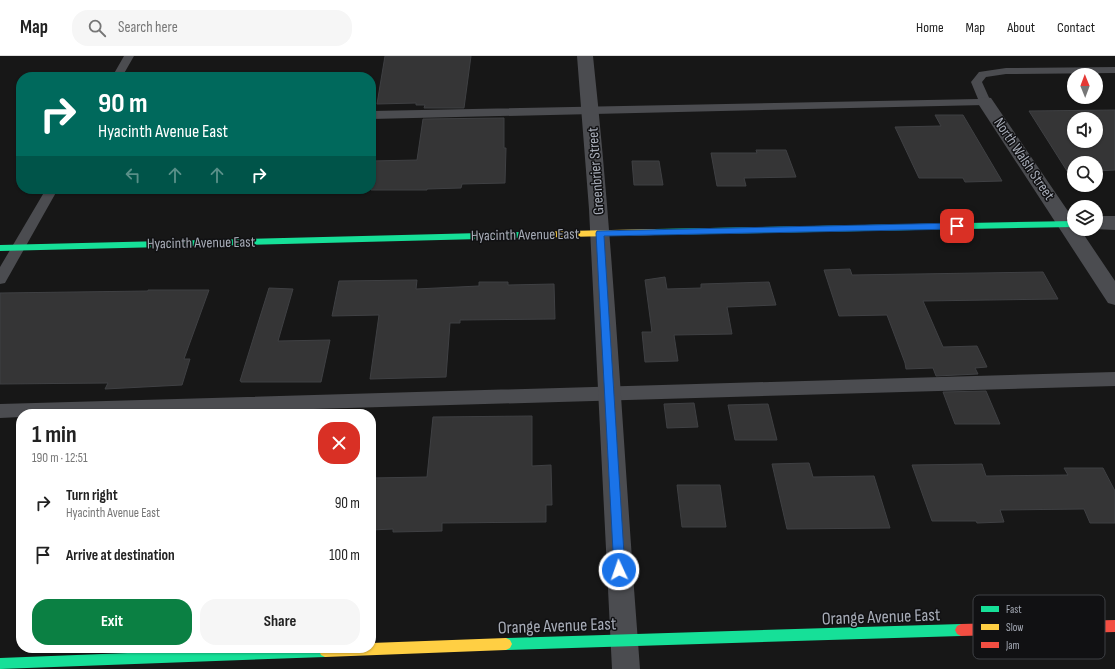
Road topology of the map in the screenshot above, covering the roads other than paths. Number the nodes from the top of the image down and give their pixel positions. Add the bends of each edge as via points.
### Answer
1 (129, 56) edge
2 (585, 56) edge
3 (1115, 70) edge
4 (120, 72) edge
5 (984, 102) junction
6 (591, 110) junction
7 (376, 115) edge
8 (49, 194) edge
9 (1067, 218) edge
10 (1103, 223) edge
11 (1115, 223) edge
12 (1067, 224) edge
13 (600, 233) junction
14 (1078, 236) edge
15 (0, 248) edge
16 (18, 248) junction
17 (0, 279) edge
18 (1115, 297) edge
19 (1115, 379) edge
20 (609, 393) junction
21 (68, 409) edge
22 (0, 411) edge
23 (16, 411) edge
24 (1105, 626) edge
25 (1115, 626) edge
26 (973, 630) edge
27 (624, 639) junction
28 (376, 649) edge
29 (275, 653) edge
30 (0, 664) edge
31 (626, 669) edge

1 - 4 lane
2 - 6 street, Greenbrier Street
3 - 5 lane via 1006,71 983,74 976,82
5 - 6 lane
5 - 9 street, North Walsh Street
6 - 7 lane
6 - 13 street, Greenbrier Street
8 - 16 lane
10 - 11 street
12 - 13 street, Hyacinth Avenue East
13 - 16 street, Hyacinth Avenue East
13 - 20 street, Greenbrier Street
14 - 18 street, North Walsh Street
15 - 16 street, Hyacinth Avenue East
16 - 17 lane
19 - 20 lane
20 - 21 lane
20 - 27 street, Greenbrier Street
22 - 23 lane
24 - 25 street, Orange Avenue East
26 - 27 street, Orange Avenue East
27 - 28 street, Orange Avenue East
27 - 31 street, Greenbrier Street
29 - 30 street, Orange Avenue East

